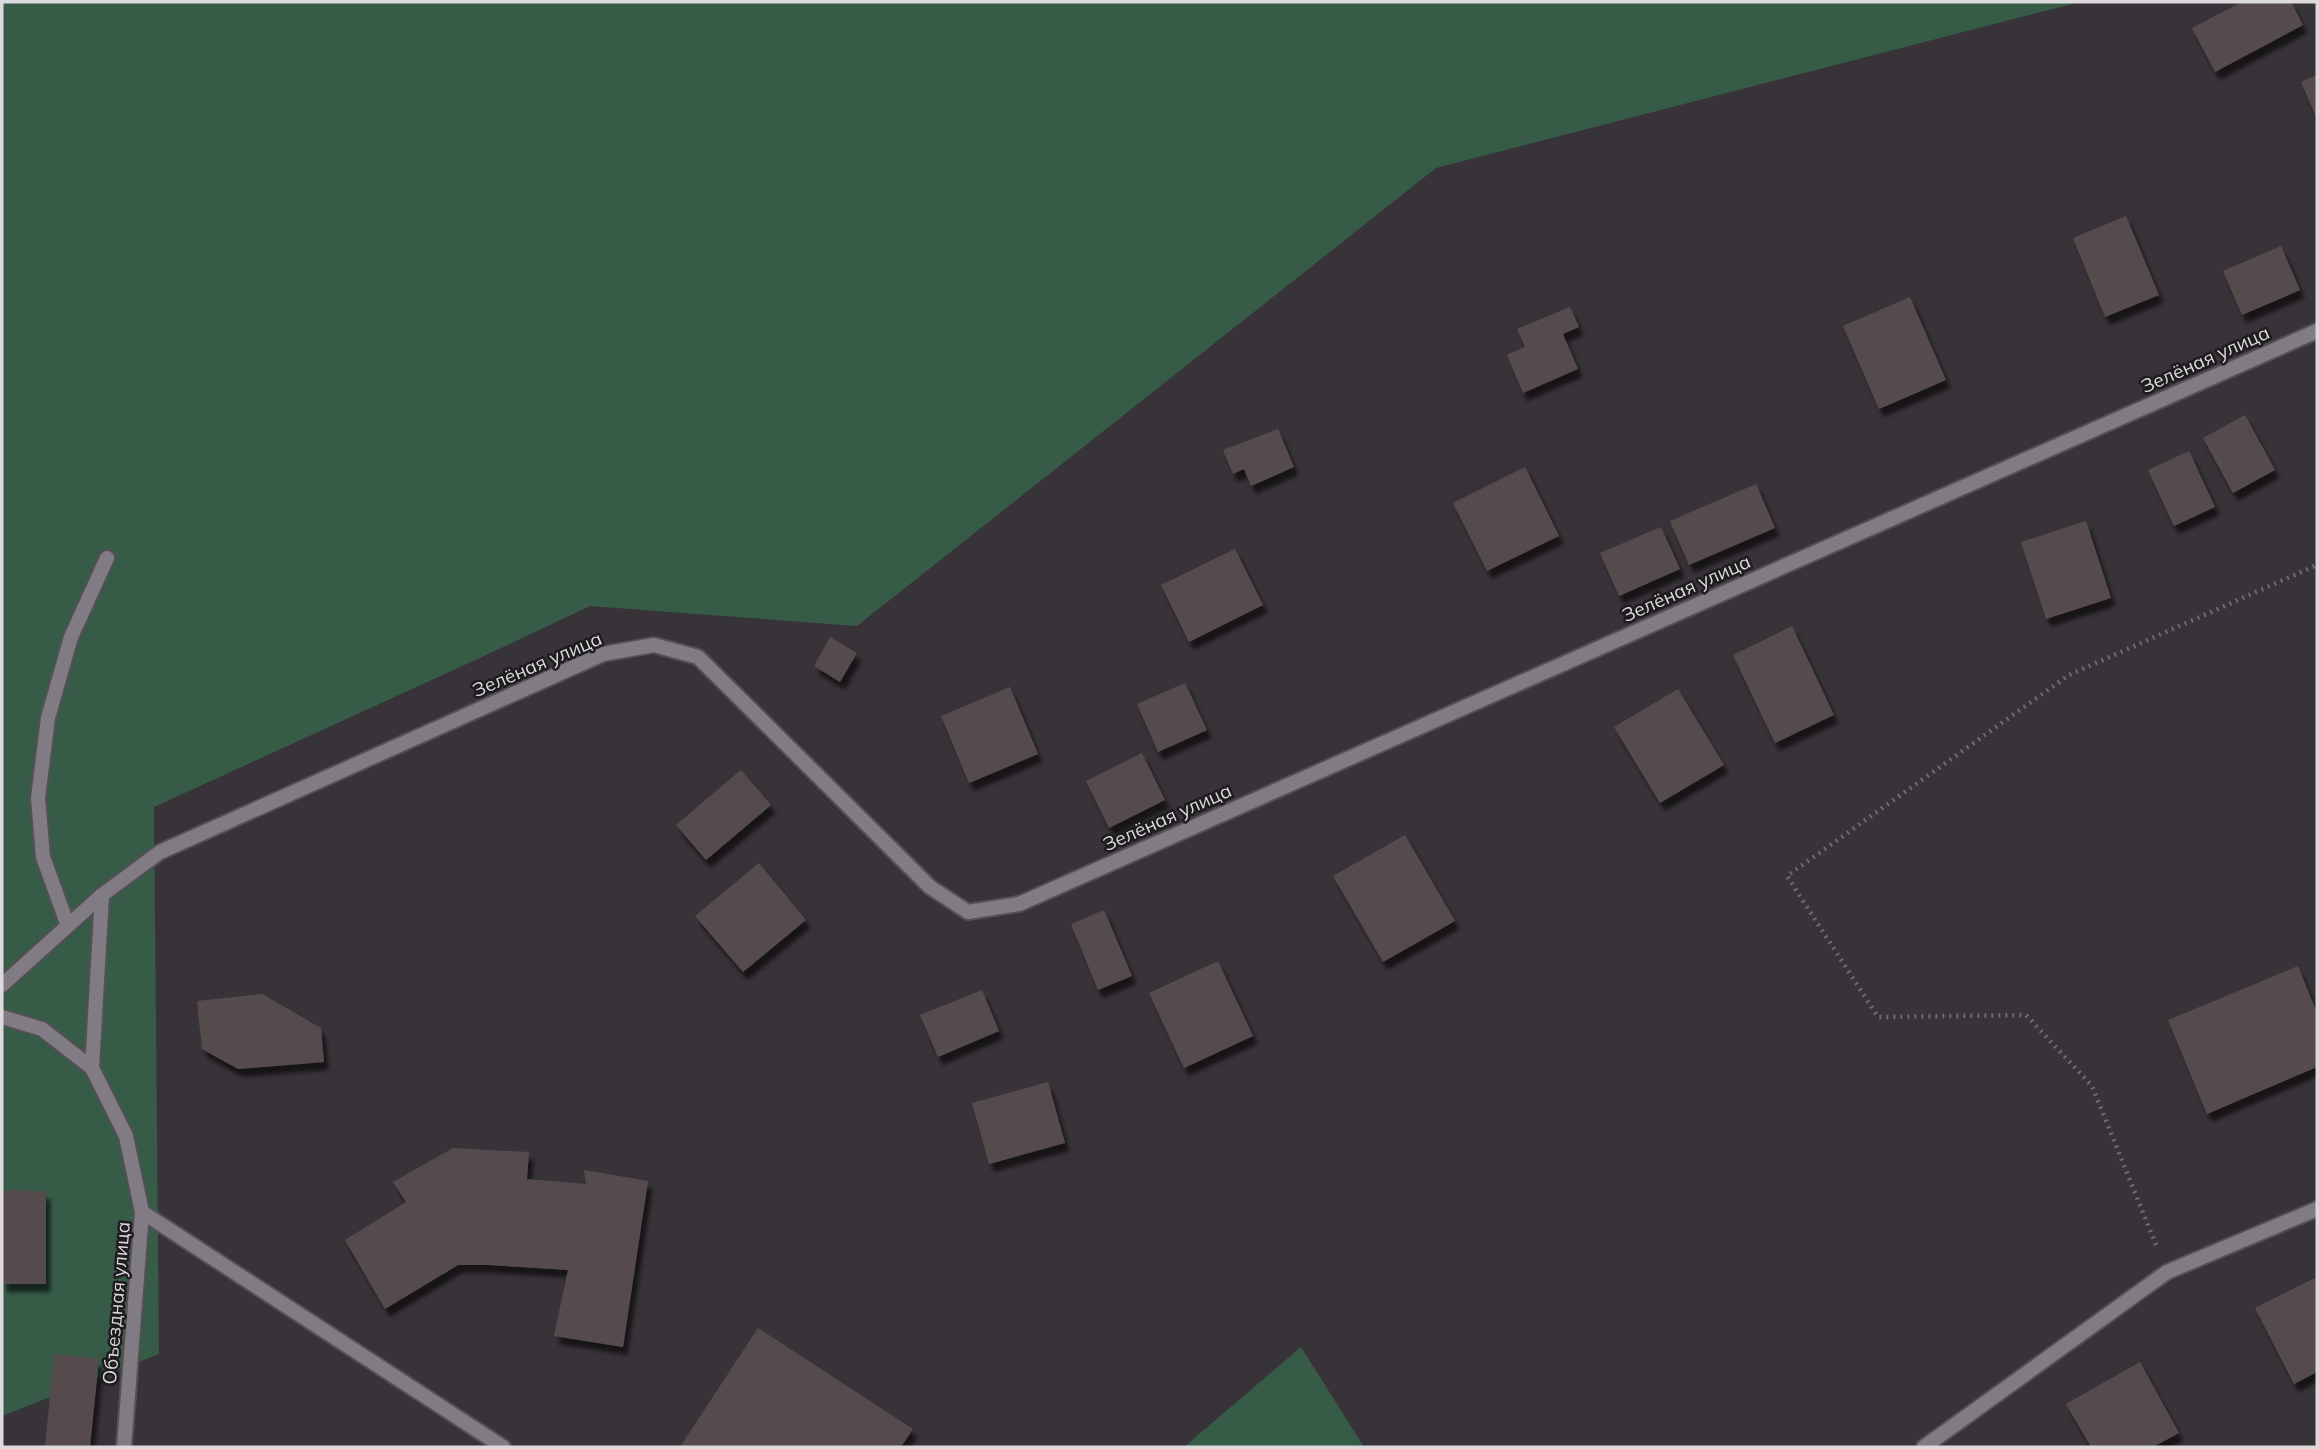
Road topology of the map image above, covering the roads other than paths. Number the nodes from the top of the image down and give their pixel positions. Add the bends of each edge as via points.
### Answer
1 (2317, 331) edge
2 (107, 558) dead end
3 (102, 895) junction
4 (68, 926) junction
5 (2, 985) edge
6 (2, 1017) edge
7 (92, 1068) junction
8 (2317, 1209) edge
9 (142, 1212) junction
10 (124, 1447) edge
11 (503, 1447) edge
12 (1924, 1447) edge

1 - 3 street, Зелёная улица via 1019,904 968,912 930,887 698,657 653,645 603,654 160,852
2 - 4 street via 71,637 48,718 38,798 43,857
3 - 4 street, Зелёная улица
3 - 7 street
4 - 5 street, Зелёная улица
6 - 7 street, Объездная улица via 42,1029
7 - 9 street, Объездная улица via 126,1136
8 - 12 street via 2167,1272
9 - 10 street, Объездная улица
9 - 11 street

